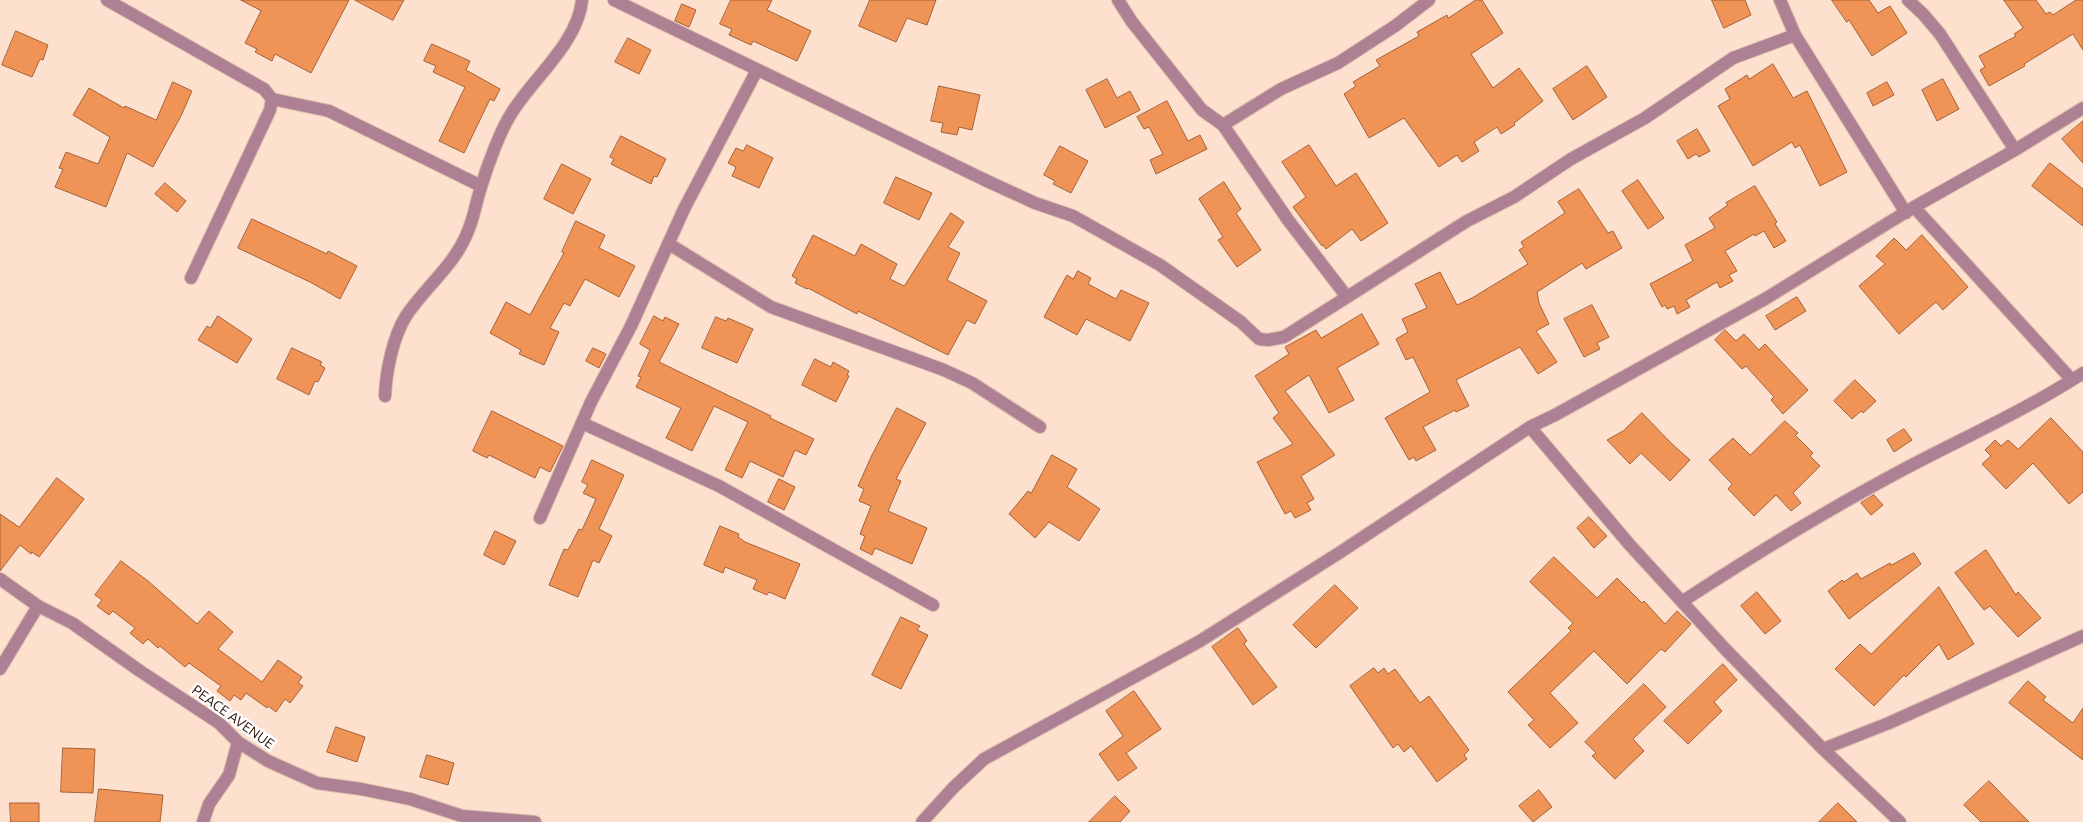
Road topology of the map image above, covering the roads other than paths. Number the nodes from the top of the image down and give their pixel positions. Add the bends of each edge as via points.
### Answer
1 (107, 0) edge
2 (582, 0) edge
3 (614, 0) edge
4 (1118, 0) edge
5 (1429, 0) edge
6 (1780, 0) edge
7 (1908, 0) edge
8 (1795, 35) junction
9 (757, 70) junction
10 (272, 99) junction
11 (2083, 108) edge
12 (1222, 125) junction
13 (2015, 150) junction
14 (481, 186) junction
15 (1910, 210) junction
16 (669, 244) junction
17 (191, 278) dead end
18 (1347, 297) junction
19 (2078, 376) edge
20 (385, 396) dead end
21 (582, 422) junction
22 (1040, 426) dead end
23 (1530, 427) junction
24 (540, 518) dead end
25 (0, 579) edge
26 (1683, 601) junction
27 (933, 605) dead end
28 (38, 606) junction
29 (2083, 636) edge
30 (0, 669) edge
31 (238, 742) junction
32 (1822, 749) junction
33 (203, 822) edge
34 (535, 822) edge
35 (922, 822) edge
36 (1900, 822) edge

1 - 10 street via 264,90
2 - 14 street via 582,8 568,38 507,119
3 - 9 street
4 - 12 street via 1202,110
5 - 12 street via 1338,63 1281,89
6 - 8 street
7 - 13 street via 1940,34
8 - 15 street
8 - 18 street via 1733,58 1645,118 1571,159 1514,197 1467,221
9 - 16 street
9 - 18 street via 987,181 1073,216 1160,265 1241,322 1259,339 1284,336
10 - 14 street via 329,111
10 - 17 street via 270,110
11 - 13 street
12 - 18 street
13 - 15 street
14 - 20 street via 468,230 454,259 405,318 388,364
15 - 19 street
15 - 23 street via 1765,299
16 - 21 street
16 - 22 street via 771,308 944,370 972,383
19 - 26 street via 2027,408 1895,474 1751,556
21 - 24 street
21 - 27 street via 719,486
23 - 26 street via 1629,544
23 - 35 street via 1200,641 984,758
25 - 28 street, PEACE AVENUE
26 - 32 street
28 - 30 street
28 - 31 street, PEACE AVENUE via 72,623 219,722
29 - 32 street via 1889,723
31 - 33 street via 229,775 210,804
31 - 34 street, PEACE AVENUE via 268,761 317,783 361,788 410,799 462,816
32 - 36 street

